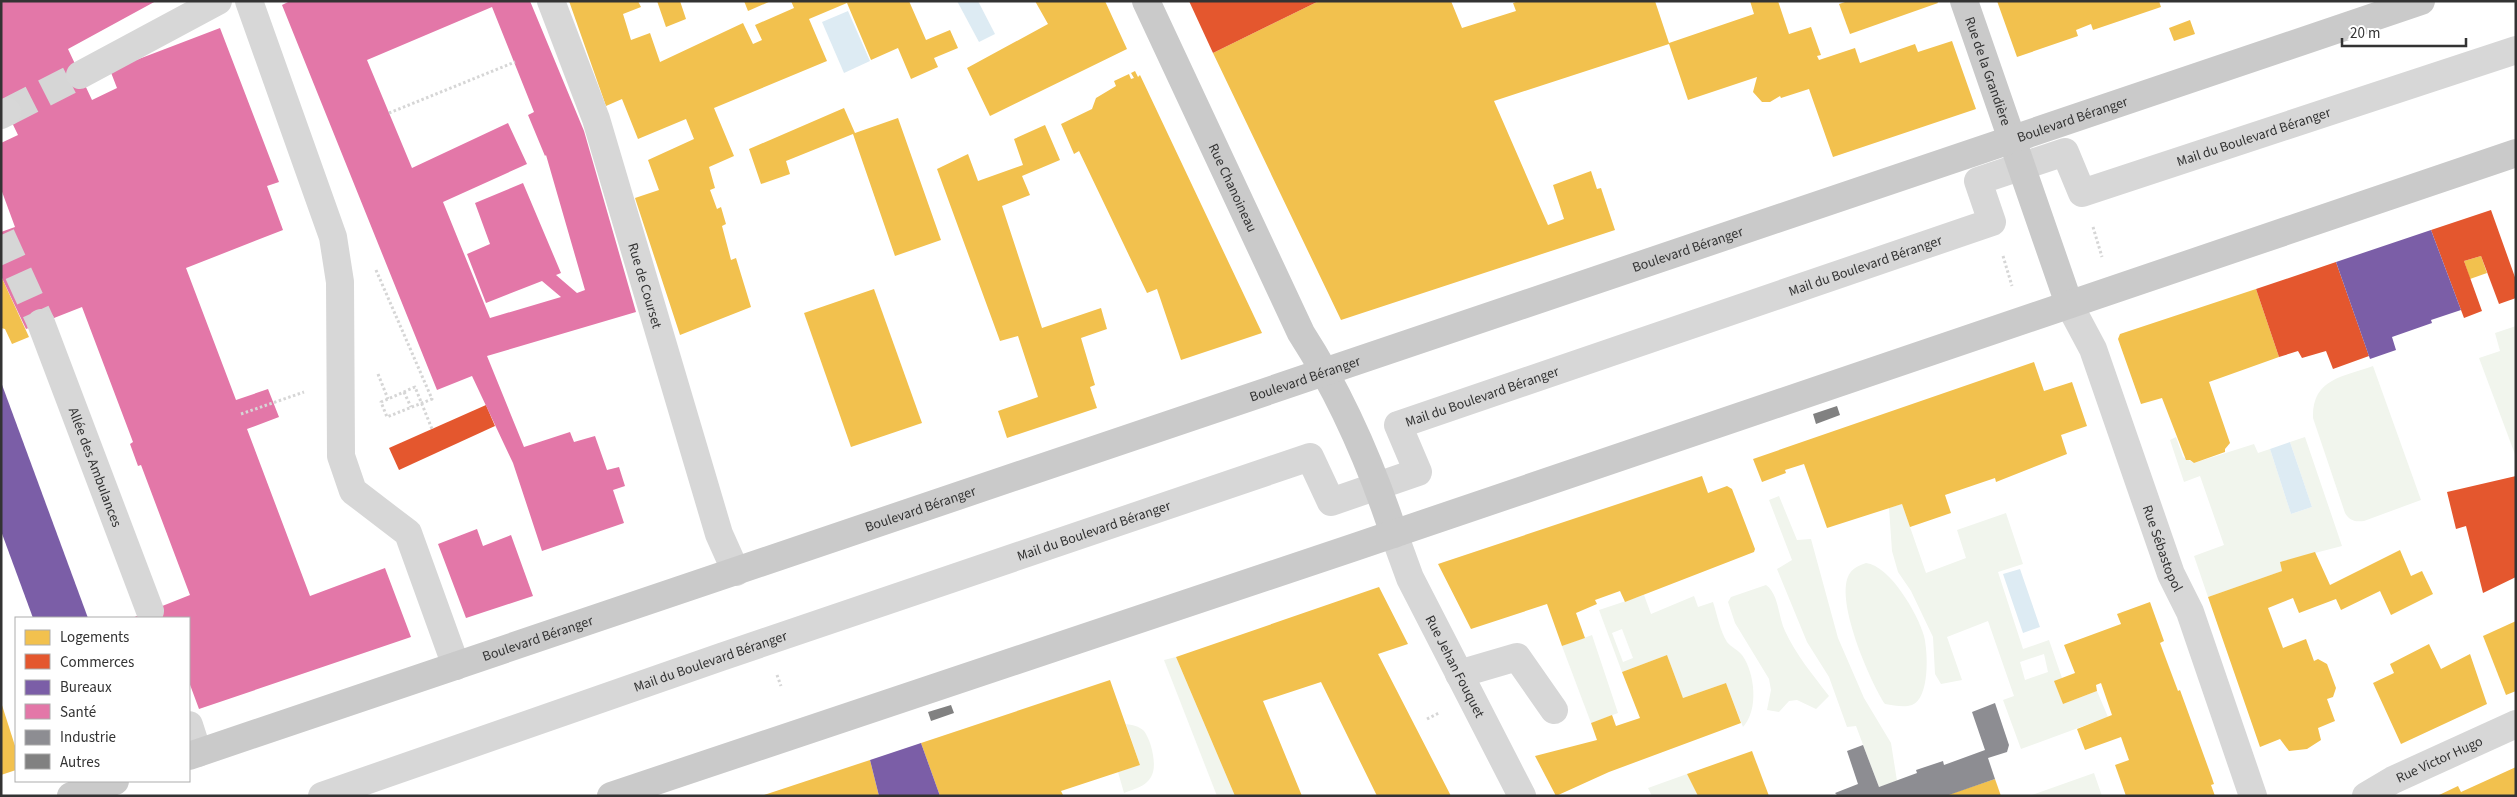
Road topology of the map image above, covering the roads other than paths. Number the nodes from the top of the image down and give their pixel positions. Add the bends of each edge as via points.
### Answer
1 (218, 1) edge
2 (249, 1) edge
3 (552, 1) edge
4 (1146, 1) edge
5 (1964, 1) edge
6 (2421, 1) edge
7 (2516, 50) edge
8 (80, 75) tunnel mouth
9 (2011, 140) junction
10 (2516, 153) edge
11 (2023, 166) junction
12 (2069, 304) junction
13 (41, 323) tunnel mouth
14 (1326, 372) junction
15 (1378, 486) junction
16 (1394, 534) junction
17 (736, 572) junction
18 (150, 611) dead end
19 (456, 666) junction
20 (1459, 674) junction
21 (1554, 710) dead end
22 (2516, 724) edge
23 (190, 731) edge
24 (194, 754) edge
25 (112, 782) edge
26 (71, 796) edge
27 (322, 796) edge
28 (611, 796) edge
29 (1522, 796) edge
30 (2253, 796) edge
31 (2366, 796) edge

1 - 8 street
2 - 19 street via 333,237 340,282 341,456 353,491 408,533
3 - 17 street, Rue de Courset via 596,119 719,534
4 - 14 main road, Rue Chanoineau via 1301,333
5 - 9 main road, Rue de la Grandière
6 - 9 main road, Boulevard Béranger
7 - 11 street, Mail du Boulevard Béranger via 2082,193 2065,152
9 - 11 main road, Rue de la Grandière
9 - 14 main road, Boulevard Béranger
10 - 12 main road
11 - 12 main road, Rue de la Grandière
11 - 15 street, Mail du Boulevard Béranger via 1978,181 1992,222 1398,425 1418,472
12 - 16 main road
12 - 30 street, Rue Sébastopol via 2093,349 2171,574 2190,612
13 - 18 street, Allée des Ambulances
14 - 15 main road, Rue Chanoineau
14 - 17 main road, Boulevard Béranger
15 - 16 main road, Rue Chanoineau
15 - 27 street, Mail du Boulevard Béranger via 1331,502 1310,457
16 - 20 street, Rue Jehan Fouquet via 1410,578
16 - 28 main road
17 - 19 main road, Boulevard Béranger
19 - 24 main road, Boulevard Béranger
20 - 21 street via 1518,657
20 - 29 street, Rue Jehan Fouquet
22 - 31 street, Rue Victor Hugo via 2393,780
23 - 24 street
25 - 26 main road

